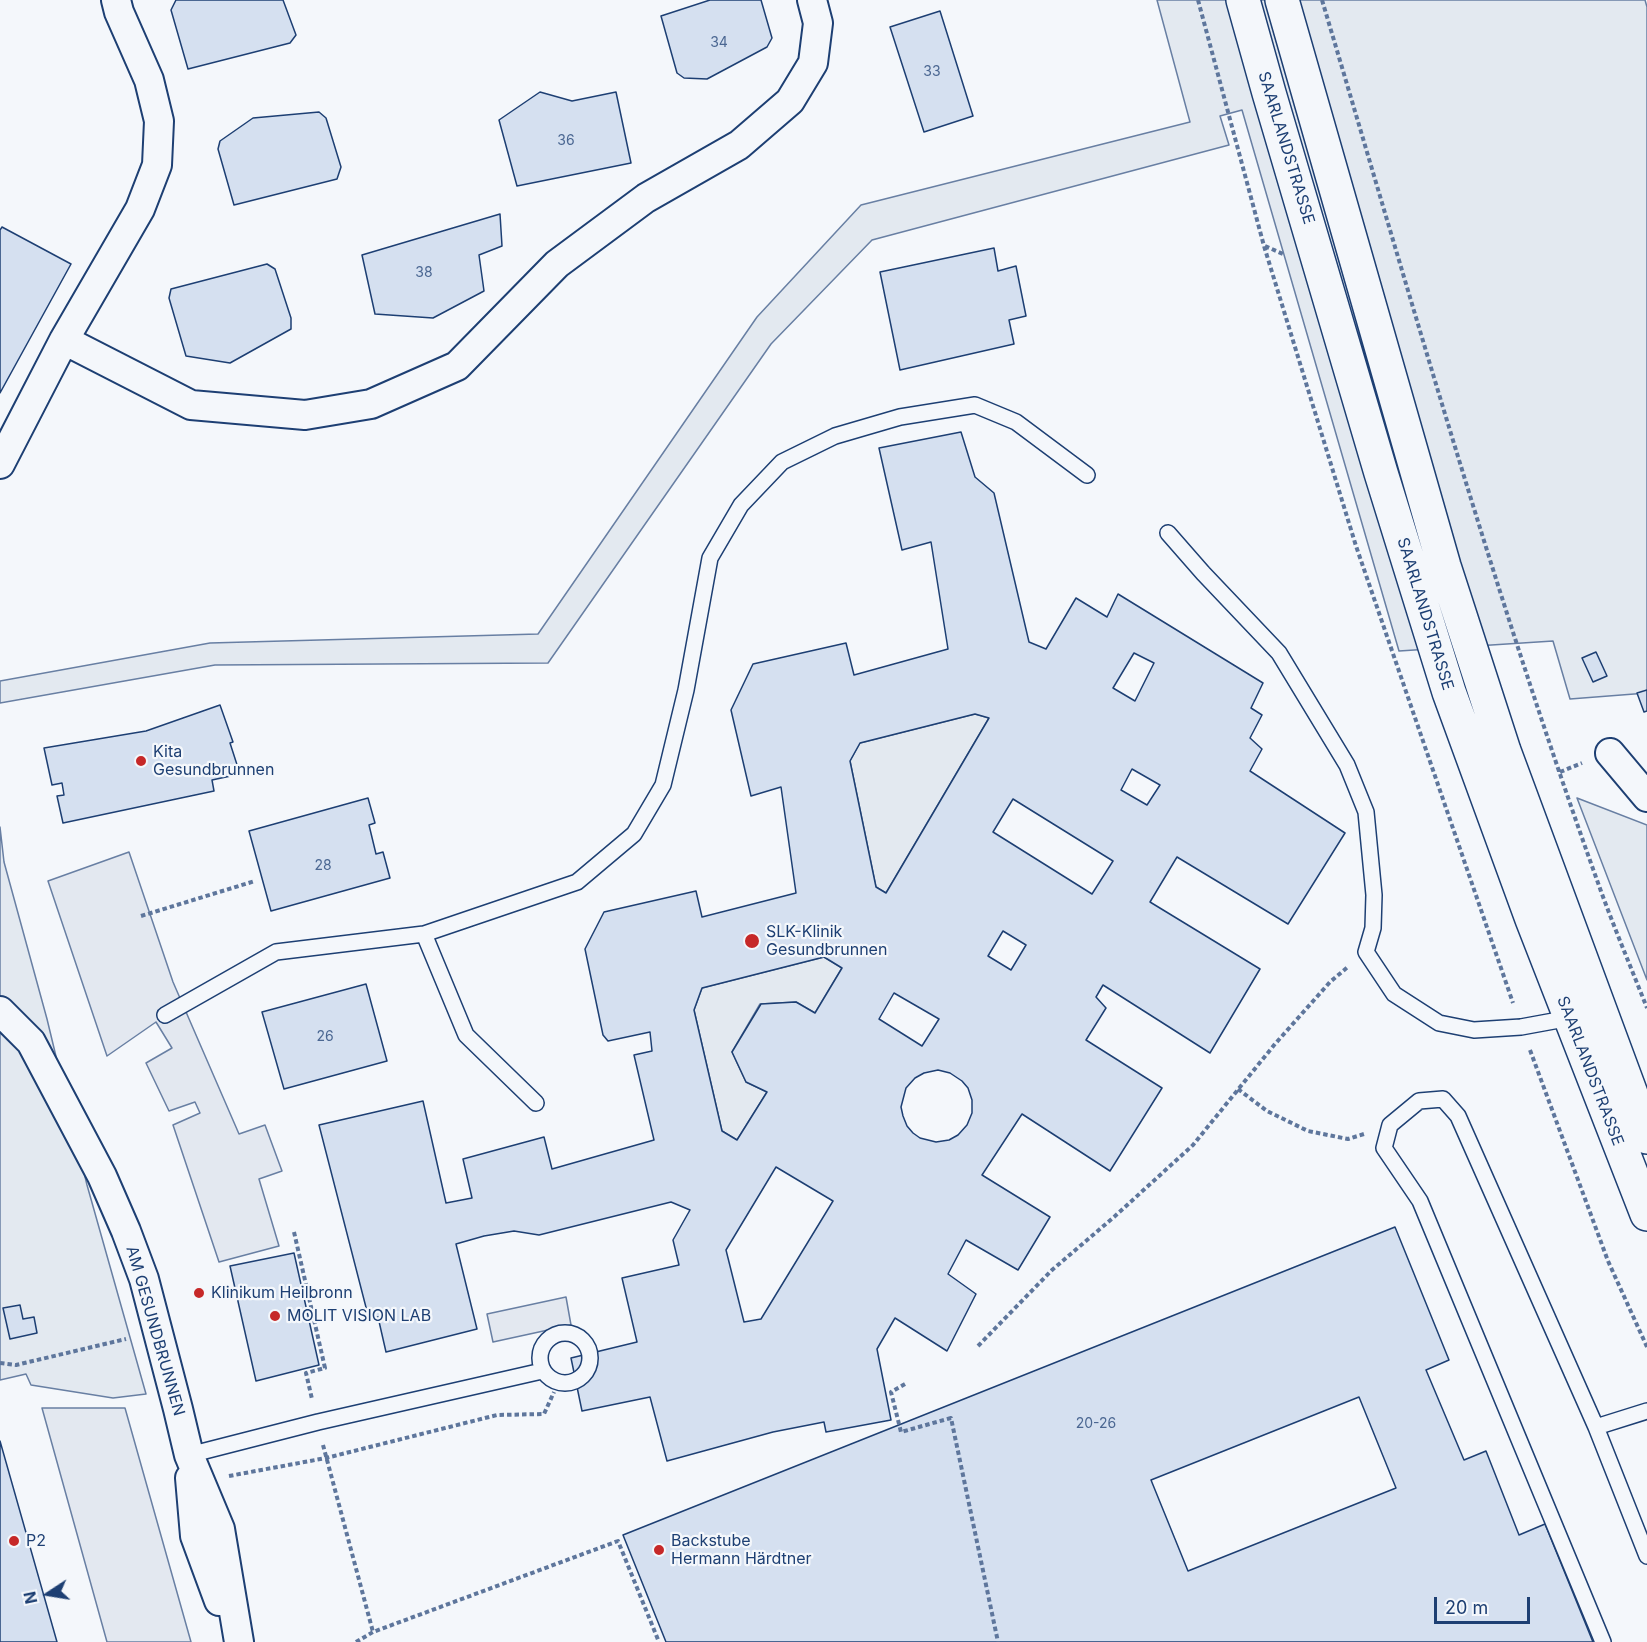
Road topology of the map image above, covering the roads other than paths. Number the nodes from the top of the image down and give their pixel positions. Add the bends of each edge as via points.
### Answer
1 (116, 0) edge
2 (812, 0) edge
3 (1243, 0) edge
4 (1282, 0) edge
5 (64, 340) junction
6 (0, 464) edge
7 (1087, 475) dead end
8 (1168, 533) dead end
9 (1610, 753) dead end
10 (1647, 797) edge
11 (424, 934) junction
12 (0, 1011) edge
13 (165, 1015) dead end
14 (1570, 1018) junction
15 (536, 1103) dead end
16 (1647, 1137) edge
17 (1647, 1214) edge
18 (542, 1371) junction
19 (1647, 1411) edge
20 (1596, 1426) junction
21 (189, 1455) junction
22 (1647, 1556) edge
23 (237, 1642) edge
24 (1603, 1642) edge

1 - 5 street via 149,80 159,121 157,165 140,209
2 - 5 street via 818,23 813,63 790,102 740,146 646,198 557,264 457,366 371,404 304,415 191,405
3 - 14 main road, SAARLANDSTRASSE via 1449,692
4 - 16 main road, SAARLANDSTRASSE via 1444,566 1503,751
5 - 6 street
7 - 11 lane via 1016,422 975,405 900,417 835,436 782,462 741,506 710,558 686,690 663,785 634,834 577,882
8 - 14 lane via 1279,654 1347,765 1366,812 1374,895 1373,928 1366,952 1394,993 1439,1023 1474,1030
9 - 10 street
11 - 13 lane via 276,952
11 - 15 lane via 466,1035
12 - 21 street, AM GESUNDBRUNNEN via 31,1041 102,1176 126,1231 144,1279
14 - 17 main road, SAARLANDSTRASSE
18 - 18 lane via 540,1351 545,1341 563,1332 585,1342 590,1363 579,1380 557,1383
18 - 21 lane
19 - 20 lane
20 - 22 lane
20 - 24 lane via 1458,1116 1443,1099 1419,1101 1390,1125 1384,1148 1420,1201
21 - 23 street, AM GESUNDBRUNNEN via 220,1529

